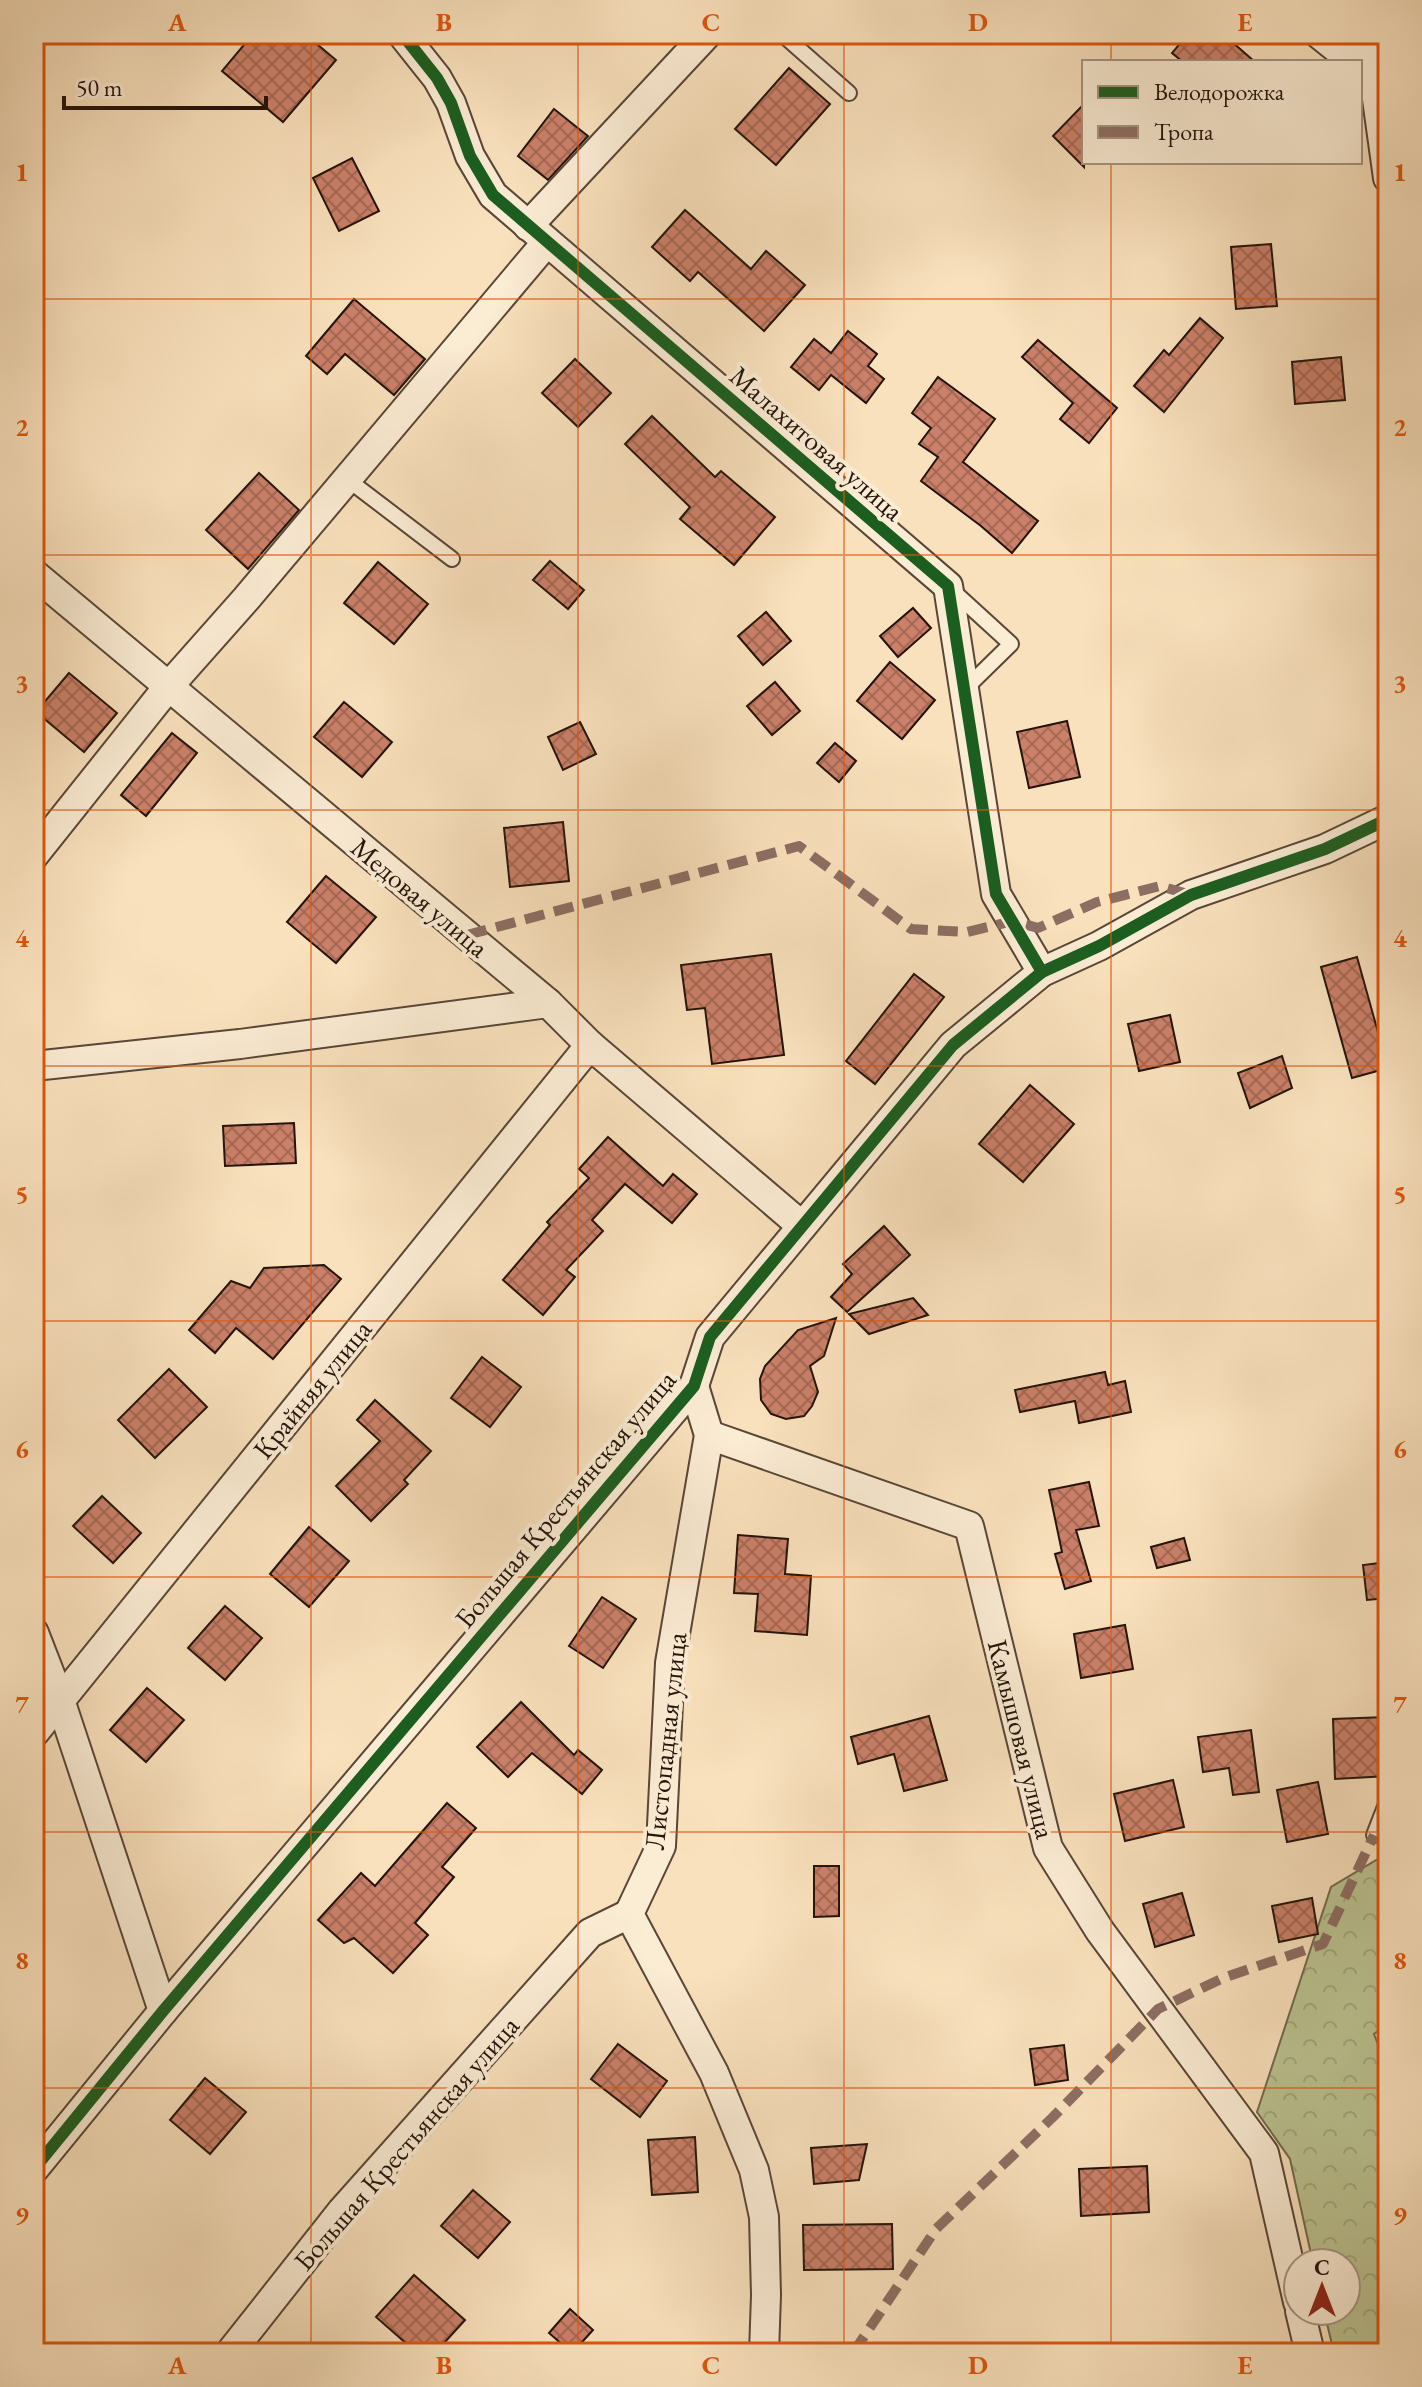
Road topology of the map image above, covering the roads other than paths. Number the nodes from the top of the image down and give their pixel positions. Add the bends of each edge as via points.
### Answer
1 (402, 34) edge
2 (707, 34) edge
3 (782, 34) edge
4 (1319, 34) edge
5 (1368, 34) edge
6 (1351, 60) edge
7 (1362, 69) edge
8 (849, 93) dead end
9 (1388, 178) edge
10 (537, 234) junction
11 (347, 479) junction
12 (452, 559) dead end
13 (34, 574) edge
14 (948, 586) junction
15 (168, 687) junction
16 (964, 689) junction
17 (1388, 819) edge
18 (34, 855) edge
19 (1042, 972) junction
20 (548, 1003) junction
21 (590, 1045) junction
22 (34, 1066) edge
23 (802, 1226) junction
24 (694, 1386) junction
25 (709, 1435) junction
26 (36, 1643) edge
27 (60, 1700) junction
28 (34, 1733) edge
29 (1388, 1799) edge
30 (1374, 1835) dead end
31 (629, 1914) junction
32 (163, 2011) junction
33 (34, 2169) edge
34 (1285, 2247) edge
35 (1304, 2327) edge
36 (230, 2353) edge
37 (764, 2353) edge
38 (1310, 2353) edge

1 - 10 street, Малахитовая улица via 437,78 493,195
2 - 10 street
3 - 8 lane
4 - 6 street
5 - 7 street
7 - 9 street
10 - 11 street
10 - 14 street, Малахитовая улица
11 - 12 lane
11 - 15 street
13 - 15 street, Медовая улица
14 - 16 street
14 - 16 lane via 1011,644
15 - 18 street
15 - 20 street, Медовая улица
16 - 19 street via 996,894
17 - 19 street, Большая Крестьянская улица via 1325,849 1191,895
19 - 23 street, Большая Крестьянская улица via 953,1045
20 - 21 street, Медовая улица
20 - 22 street
21 - 23 street, Медовая улица
21 - 27 street, Крайняя улица
23 - 24 street, Большая Крестьянская улица via 710,1337
24 - 25 street, Листопадная улица
24 - 32 street, Большая Крестьянская улица
25 - 31 street, Листопадная улица via 670,1663 661,1846
25 - 34 street, Камышовая улица via 969,1526 1048,1848 1100,1931 1264,2153
26 - 27 street
27 - 28 street, Крайняя улица
27 - 32 street
29 - 30 lane
31 - 36 street, Большая Крестьянская улица via 590,1933 342,2211
31 - 37 street via 714,2073 754,2170 764,2217
32 - 33 street, Большая Крестьянская улица
35 - 38 street

